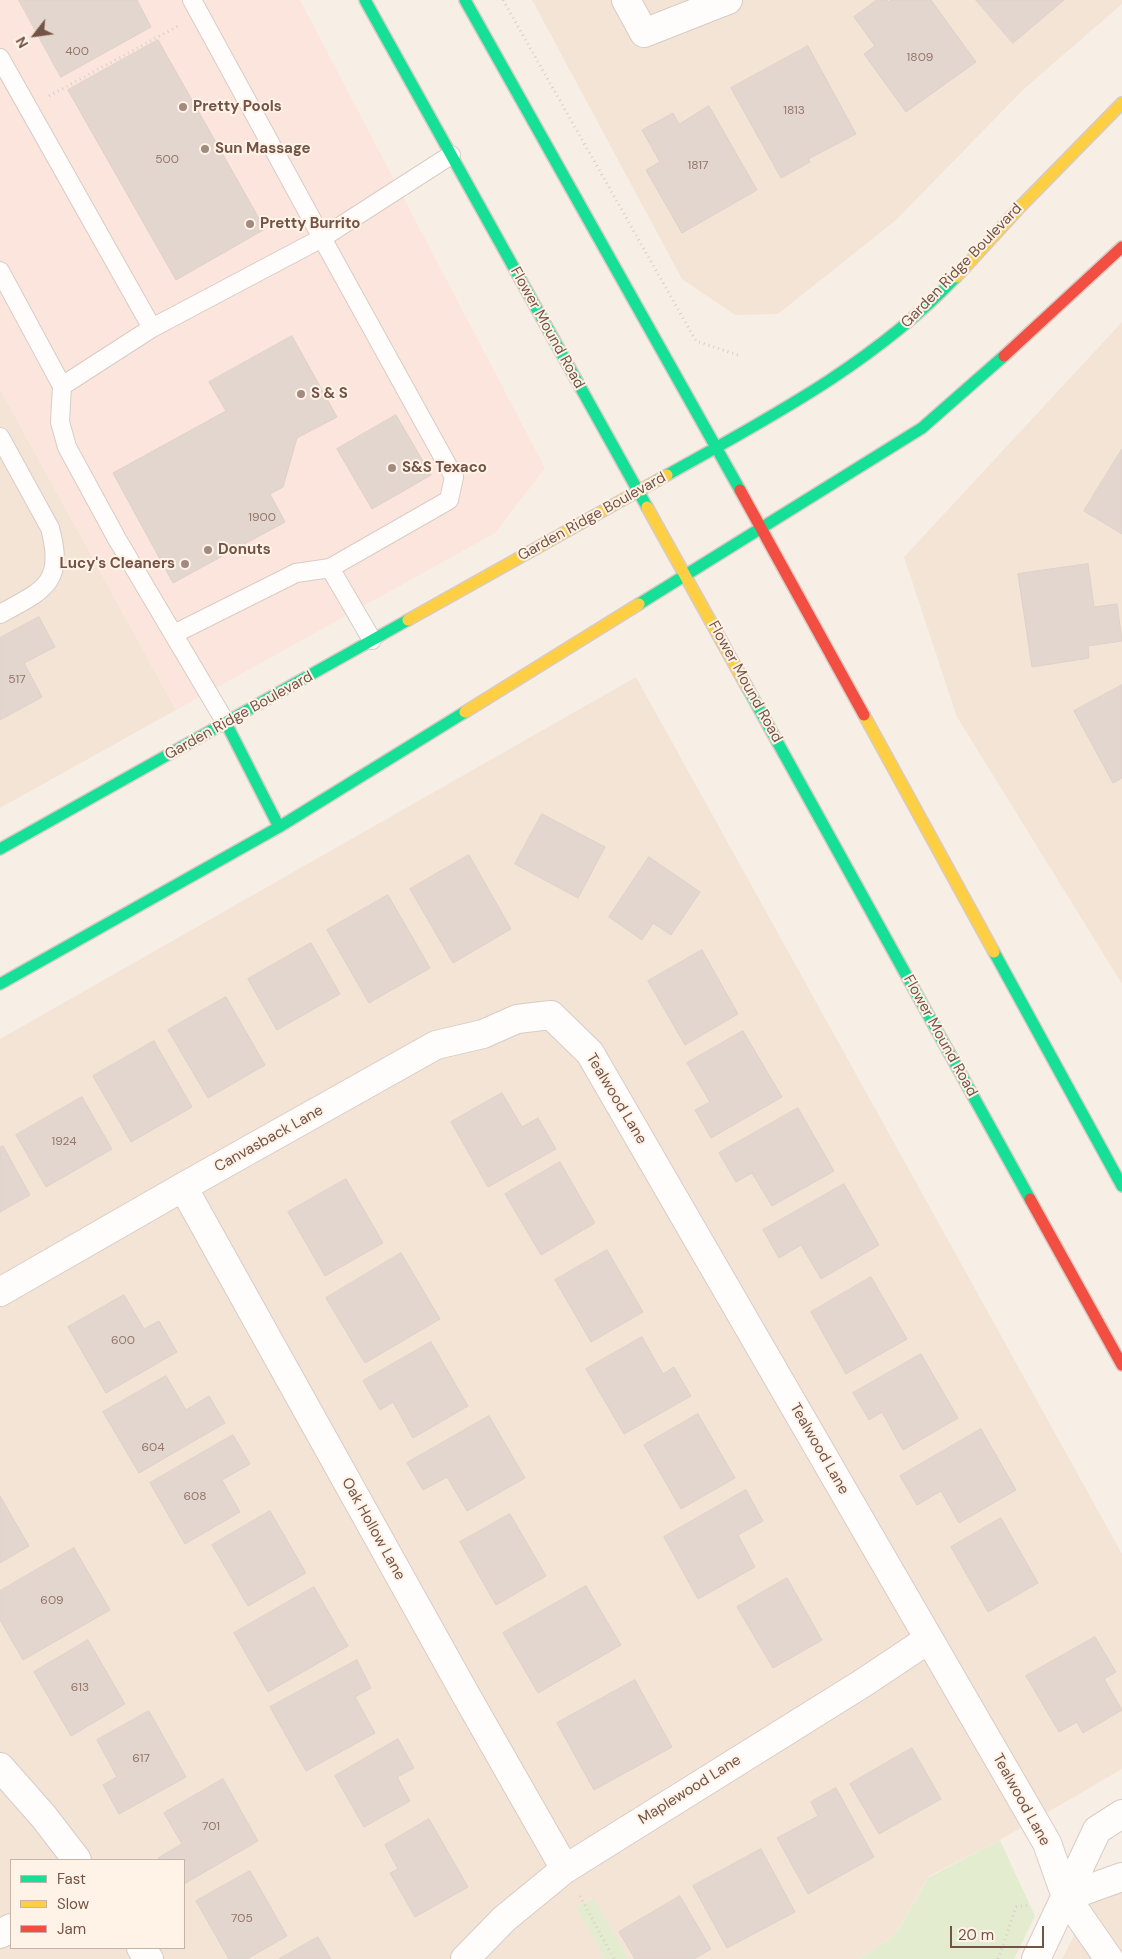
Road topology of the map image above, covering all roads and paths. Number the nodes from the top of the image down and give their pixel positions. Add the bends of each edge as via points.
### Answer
1 (365, 0) edge
2 (465, 0) edge
3 (503, 0) edge
4 (626, 0) edge
5 (728, 0) edge
6 (196, 7) edge
7 (0, 58) edge
8 (1122, 103) edge
9 (27, 109) junction
10 (451, 155) junction
11 (322, 238) junction
12 (1122, 246) edge
13 (0, 271) edge
14 (152, 328) junction
15 (738, 355) dead end
16 (62, 386) junction
17 (0, 437) edge
18 (716, 448) junction
19 (637, 490) junction
20 (762, 528) junction
21 (330, 568) junction
22 (686, 576) junction
23 (0, 614) edge
24 (174, 634) junction
25 (372, 640) junction
26 (226, 723) junction
27 (279, 827) junction
28 (0, 849) edge
29 (0, 984) edge
30 (550, 1015) joint
31 (1122, 1186) edge
32 (183, 1187) junction
33 (0, 1292) edge
34 (1122, 1365) edge
35 (929, 1639) junction
36 (0, 1767) edge
37 (1122, 1814) edge
38 (76, 1859) edge
39 (565, 1869) junction
40 (1122, 1877) edge
41 (1066, 1898) junction
42 (465, 1959) edge
43 (614, 1959) edge
44 (1036, 1959) edge
45 (1109, 1959) edge

1 - 10 main road, Flower Mound Road
2 - 18 main road
3 - 15 path via 696,341
4 - 5 street via 644,33
6 - 9 path
6 - 11 lane
7 - 9 lane
8 - 18 main road, Garden Ridge Boulevard via 898,332 809,394
9 - 14 lane
10 - 11 lane
10 - 19 main road, Flower Mound Road
11 - 14 lane
11 - 21 lane via 454,476 449,500
12 - 20 main road via 1036,328 922,428
13 - 16 lane
14 - 16 lane
16 - 24 lane via 60,422 67,447
17 - 23 lane via 50,528 56,564 43,589
18 - 19 main road, Garden Ridge Boulevard
18 - 20 main road
19 - 22 main road, Flower Mound Road
19 - 25 main road, Garden Ridge Boulevard
20 - 22 main road
20 - 31 main road
21 - 24 lane via 296,573
21 - 25 lane
22 - 27 main road
22 - 34 main road, Flower Mound Road
24 - 26 lane
25 - 26 main road, Garden Ridge Boulevard
26 - 27 main road
26 - 28 main road, Garden Ridge Boulevard
27 - 29 main road
30 - 32 street, Canvasback Lane via 517,1019 483,1034 436,1046
30 - 35 street, Tealwood Lane via 590,1052
32 - 33 street, Canvasback Lane
32 - 39 street, Oak Hollow Lane
35 - 39 street, Maplewood Lane
35 - 41 street, Tealwood Lane via 1047,1843
36 - 38 street
37 - 41 street via 1097,1830
39 - 42 street, Maplewood Lane via 504,1919
39 - 43 path
40 - 41 street
41 - 44 street
41 - 45 street, Tealwood Lane

